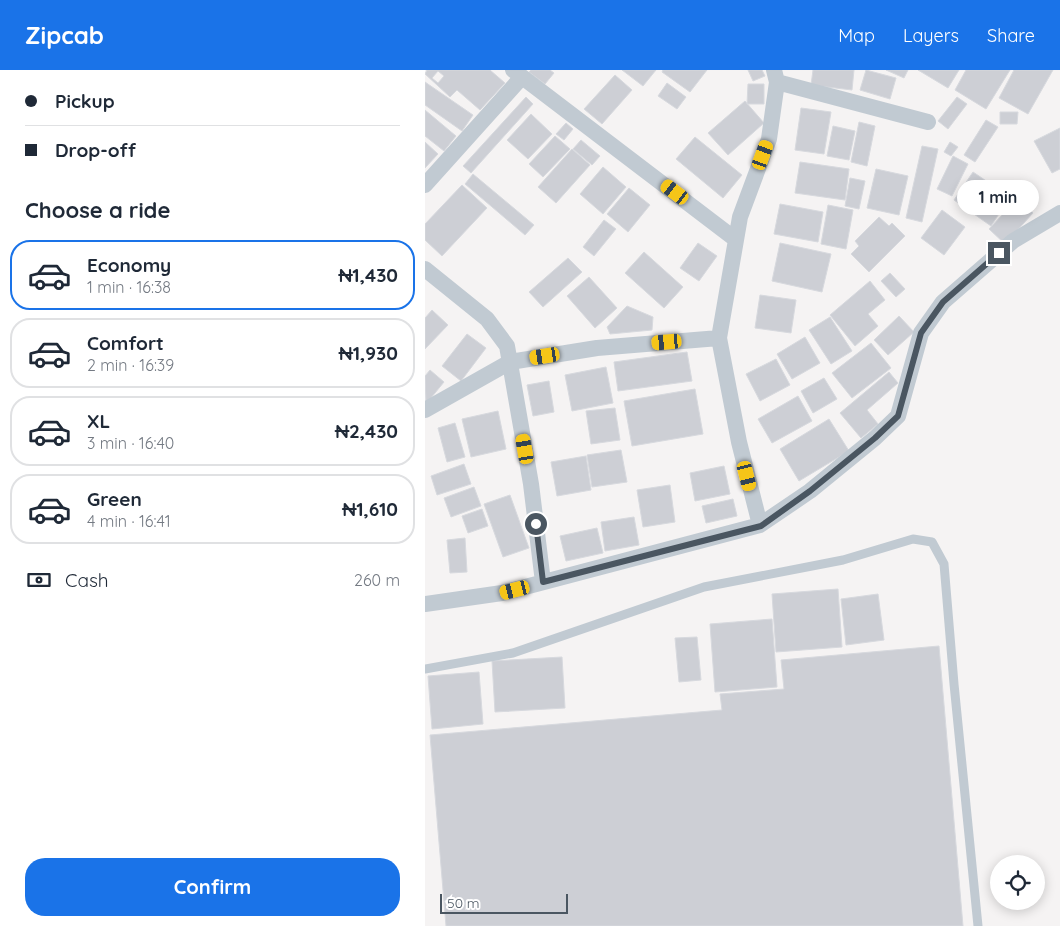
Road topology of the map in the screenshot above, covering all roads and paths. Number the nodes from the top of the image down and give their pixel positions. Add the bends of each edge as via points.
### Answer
1 (518, 74) edge
2 (775, 76) edge
3 (928, 122) dead end
4 (425, 185) edge
5 (1060, 212) edge
6 (735, 239) junction
7 (425, 269) edge
8 (719, 338) junction
9 (510, 362) junction
10 (425, 410) edge
11 (761, 526) junction
12 (543, 582) junction
13 (425, 604) edge
14 (425, 669) edge
15 (978, 926) edge

1 - 4 street
1 - 6 street
2 - 3 street
2 - 6 street via 769,139
5 - 11 street via 1013,241 943,302 921,333 898,416 810,491
6 - 8 street
7 - 9 street via 487,319 507,346
8 - 9 street via 597,348
8 - 11 street via 739,442
9 - 10 street
9 - 12 street via 531,484
11 - 12 street
12 - 13 street via 502,593
14 - 15 lane via 513,653 704,587 843,560 913,539 932,542 945,564

